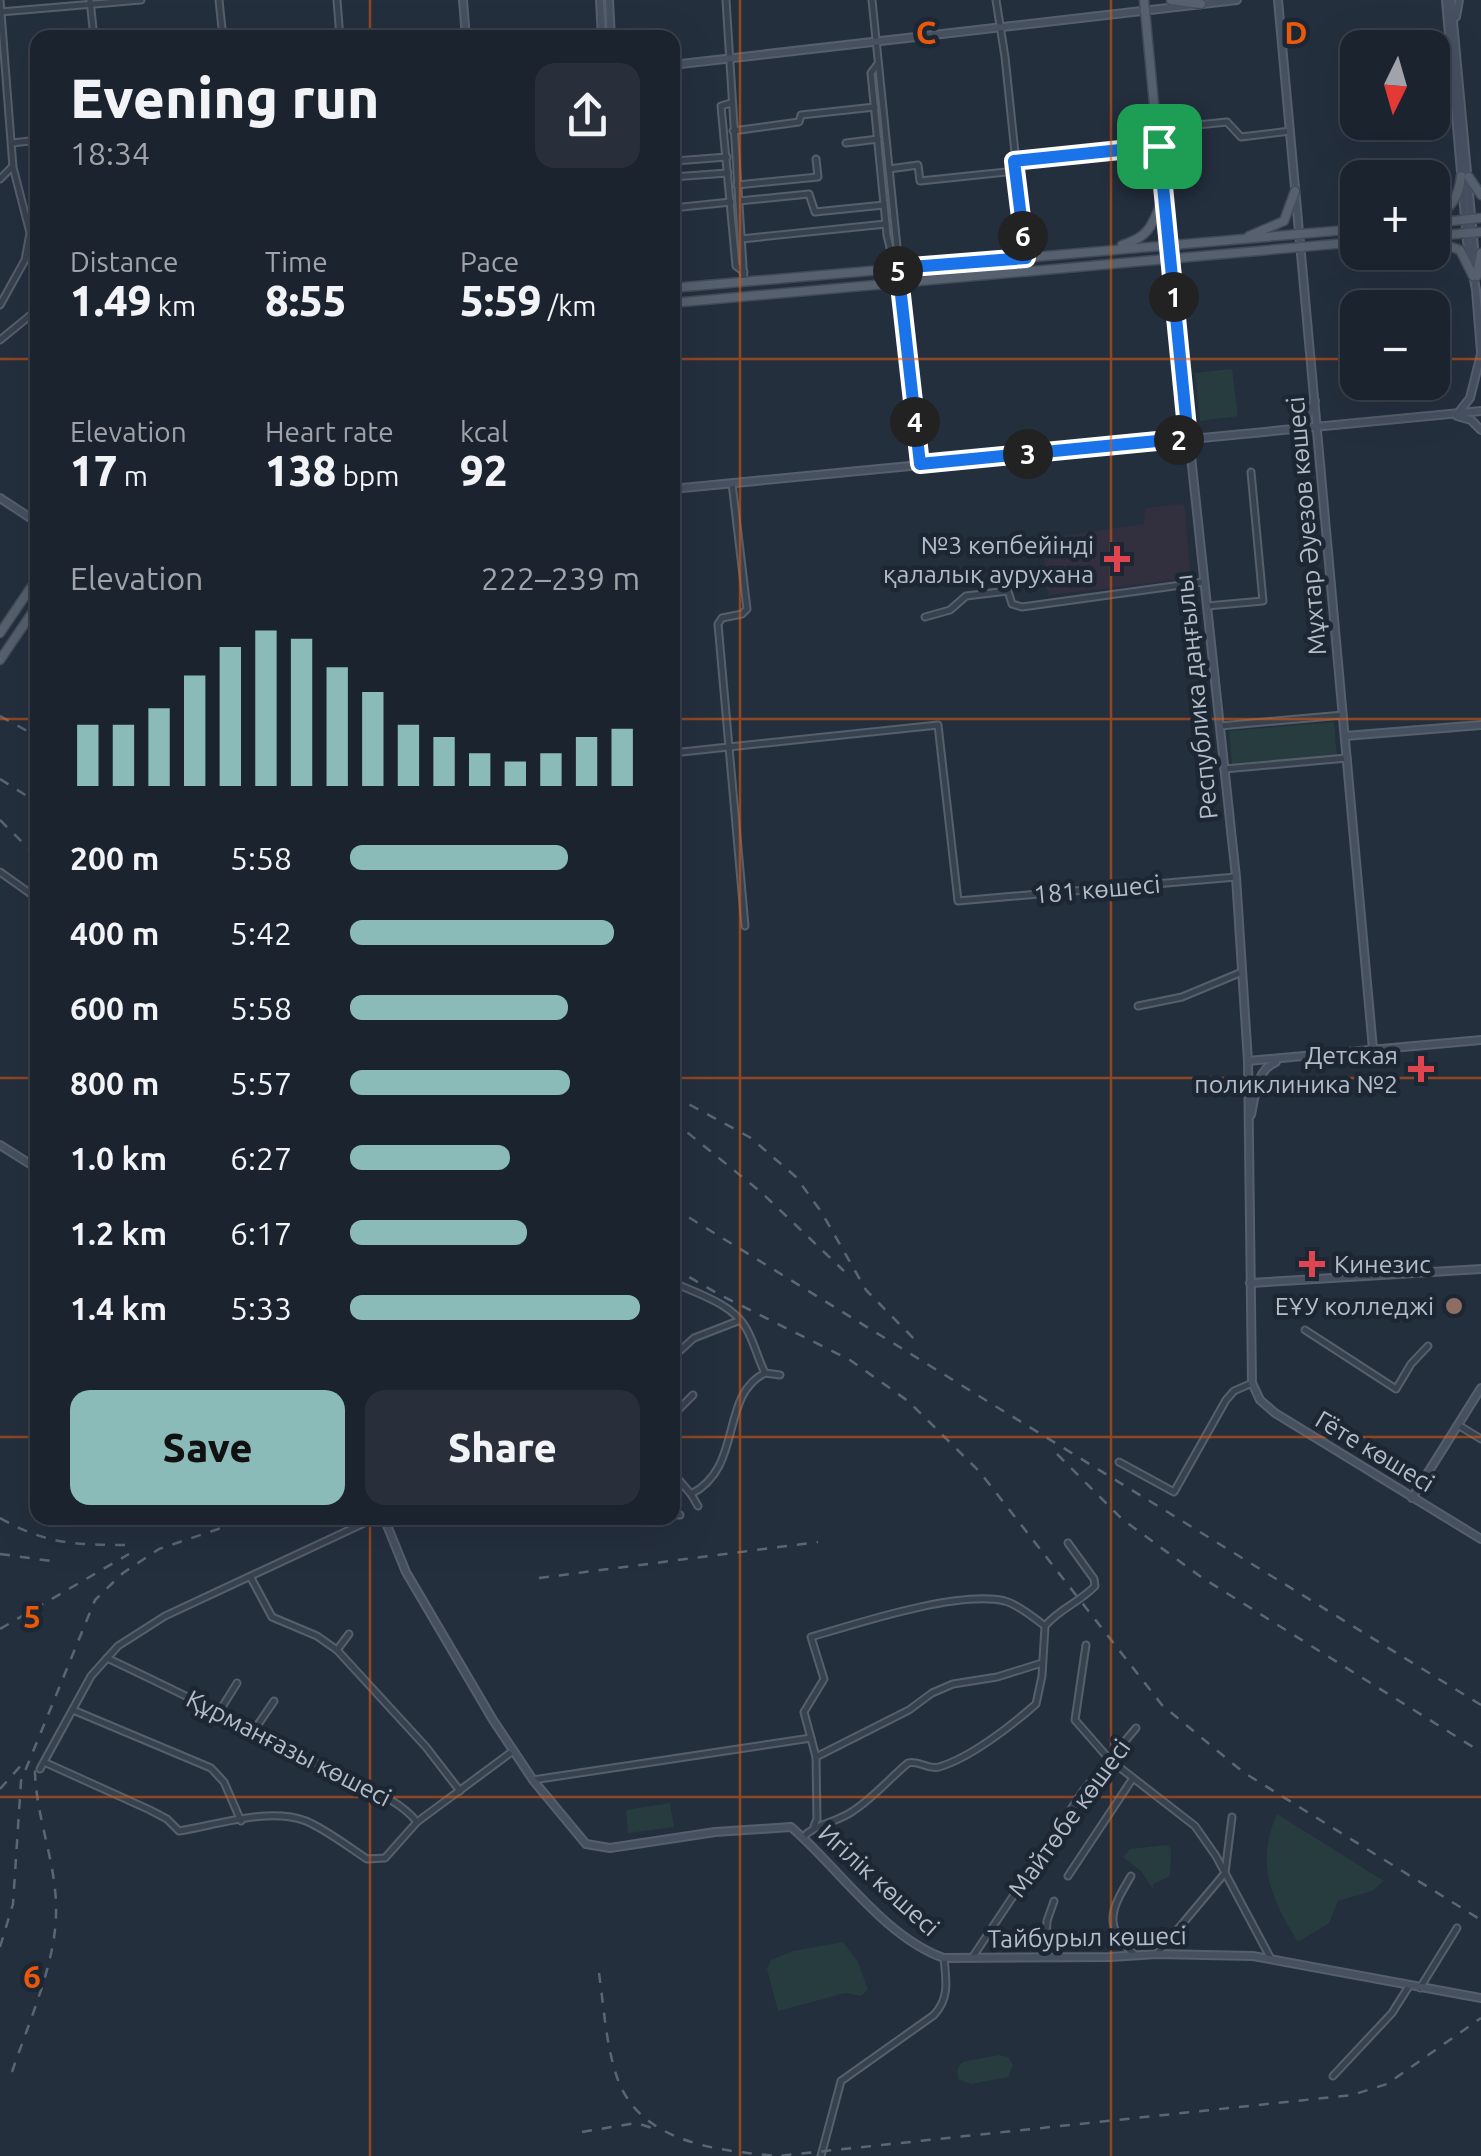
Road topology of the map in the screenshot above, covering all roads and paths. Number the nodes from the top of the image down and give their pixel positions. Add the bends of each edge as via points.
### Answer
1 (0, 0) edge
2 (141, 0) edge
3 (219, 0) edge
4 (337, 0) edge
5 (463, 0) edge
6 (600, 0) edge
7 (609, 0) edge
8 (726, 0) edge
9 (872, 0) edge
10 (996, 0) edge
11 (1144, 0) edge
12 (1170, 0) edge
13 (1238, 0) edge
14 (1278, 0) edge
15 (1449, 0) edge
16 (1459, 0) edge
17 (90, 2) edge
18 (1201, 4) junction
19 (1145, 11) junction
20 (1, 12) edge
21 (1454, 23) junction
22 (1000, 28) junction
23 (93, 30) edge
24 (222, 30) edge
25 (339, 30) edge
26 (466, 30) edge
27 (602, 30) edge
28 (611, 30) edge
29 (876, 41) junction
30 (728, 58) junction
31 (878, 62) junction
32 (680, 64) edge
33 (732, 103) junction
34 (875, 107) junction
35 (1160, 128) junction
36 (734, 131) junction
37 (1290, 132) junction
38 (882, 138) junction
39 (30, 141) edge
40 (846, 142) dead end
41 (12, 143) junction
42 (1159, 146) junction
43 (727, 156) junction
44 (816, 159) dead end
45 (680, 161) edge
46 (1014, 161) junction
47 (13, 166) junction
48 (888, 169) junction
49 (1016, 170) junction
50 (732, 173) junction
51 (680, 176) edge
52 (1465, 176) junction
53 (0, 179) edge
54 (737, 185) junction
55 (1295, 191) junction
56 (1481, 195) edge
57 (1162, 199) junction
58 (735, 202) junction
59 (884, 205) junction
60 (1450, 206) edge
61 (680, 207) edge
62 (1473, 219) edge
63 (886, 224) junction
64 (1340, 230) edge
65 (1474, 232) edge
66 (1298, 234) junction
67 (741, 239) junction
68 (1240, 239) junction
69 (1340, 244) edge
70 (1170, 245) junction
71 (1450, 246) edge
72 (1300, 247) junction
73 (1105, 251) junction
74 (1481, 253) edge
75 (1026, 258) junction
76 (1170, 260) junction
77 (898, 264) junction
78 (1475, 276) junction
79 (744, 277) junction
80 (900, 282) junction
81 (680, 287) edge
82 (680, 302) edge
83 (0, 306) edge
84 (30, 316) edge
85 (0, 340) edge
86 (1481, 353) edge
87 (1316, 400) junction
88 (1481, 410) edge
89 (1459, 412) junction
90 (1446, 414) junction
91 (1318, 426) junction
92 (1294, 428) junction
93 (1481, 430) edge
94 (1188, 438) junction
95 (920, 464) junction
96 (1251, 472) dead end
97 (732, 483) junction
98 (680, 488) edge
99 (0, 498) edge
100 (30, 518) edge
101 (1203, 582) junction
102 (30, 590) edge
103 (1207, 606) junction
104 (30, 616) edge
105 (925, 616) dead end
106 (0, 633) edge
107 (0, 660) edge
108 (1343, 715) junction
109 (1481, 725) edge
110 (1220, 726) junction
111 (1346, 736) junction
112 (730, 746) junction
113 (680, 752) edge
114 (1347, 758) junction
115 (1224, 769) junction
116 (0, 872) edge
117 (1236, 877) junction
118 (30, 894) edge
119 (746, 926) dead end
120 (1242, 972) junction
121 (1138, 1006) dead end
122 (1481, 1040) edge
123 (1373, 1050) junction
124 (1291, 1058) junction
125 (1248, 1061) junction
126 (1248, 1126) junction
127 (0, 1145) edge
128 (30, 1163) edge
129 (1481, 1268) edge
130 (1250, 1284) junction
131 (680, 1286) edge
132 (740, 1320) junction
133 (1305, 1330) dead end
134 (1428, 1346) dead end
135 (680, 1351) edge
136 (765, 1373) junction
137 (780, 1375) dead end
138 (1254, 1387) junction
139 (1481, 1388) edge
140 (694, 1395) dead end
141 (680, 1408) edge
142 (1458, 1425) junction
143 (1481, 1439) edge
144 (1119, 1462) dead end
145 (680, 1481) edge
146 (691, 1494) junction
147 (1412, 1498) junction
148 (698, 1506) dead end
149 (361, 1525) edge
150 (387, 1525) edge
151 (1481, 1540) edge
152 (1068, 1543) dead end
153 (251, 1578) junction
154 (1046, 1626) junction
155 (350, 1634) dead end
156 (1086, 1645) dead end
157 (337, 1650) junction
158 (108, 1658) junction
159 (1042, 1662) junction
160 (238, 1683) dead end
161 (274, 1701) dead end
162 (73, 1710) junction
163 (219, 1712) junction
164 (255, 1728) junction
165 (1136, 1728) dead end
166 (811, 1738) junction
167 (513, 1751) junction
168 (816, 1757) junction
169 (1110, 1760) junction
170 (1134, 1778) junction
171 (533, 1780) junction
172 (460, 1791) junction
173 (1232, 1817) dead end
174 (241, 1821) junction
175 (417, 1822) junction
176 (814, 1826) junction
177 (803, 1837) junction
178 (1225, 1872) junction
179 (1068, 1876) dead end
180 (1132, 1876) dead end
181 (1054, 1902) dead end
182 (1457, 1928) dead end
183 (1134, 1954) junction
184 (1157, 1954) junction
185 (1045, 1957) junction
186 (944, 1958) junction
187 (1271, 1959) junction
188 (970, 1960) junction
189 (1410, 1986) junction
190 (1420, 1988) junction
191 (1481, 1998) edge
192 (1333, 2076) dead end
193 (821, 2156) edge

1 - 20 street
2 - 17 street
3 - 24 street
4 - 25 street
5 - 26 main road
6 - 27 main road
7 - 28 main road
8 - 30 street
9 - 29 street
10 - 22 street
11 - 19 main road, Республика даңғылы
12 - 18 main road
13 - 18 main road
14 - 37 main road, Мұхтар Әуезов көшесі
15 - 21 main road
15 - 52 main road
16 - 21 main road
17 - 20 street
17 - 23 street
18 - 19 main road
19 - 22 main road
19 - 35 main road, Республика даңғылы
20 - 41 street
21 - 52 main road
22 - 29 main road
22 - 46 street
29 - 30 main road
29 - 31 street
30 - 32 main road
30 - 33 street
31 - 34 street via 871,73
31 - 38 street
33 - 36 street
33 - 43 street via 721,106
34 - 36 street
34 - 38 street
35 - 37 street via 1227,122 1241,137
35 - 42 main road, Республика даңғылы
36 - 50 street
37 - 55 main road, Мұхтар Әуезов көшесі
38 - 40 street
38 - 48 street
38 - 59 street
39 - 41 street
41 - 47 street
42 - 46 street
42 - 57 main road, Республика даңғылы
43 - 45 street
43 - 50 street
44 - 54 street via 818,177
46 - 49 street
47 - 53 street
47 - 83 street via 29,245
48 - 49 street via 918,165 920,180
48 - 77 street
49 - 75 street
50 - 51 street
50 - 54 street
50 - 58 street
52 - 56 main road
52 - 60 main road
52 - 62 main road
54 - 58 street
55 - 66 main road, Мұхтар Әуезов көшесі
55 - 68 main road via 1284,221
57 - 70 main road, Республика даңғылы
57 - 73 main road via 1151,230
58 - 59 street via 810,194 815,212
58 - 61 street
58 - 67 street
58 - 79 street via 736,266
59 - 63 street
62 - 65 main road
63 - 67 street
63 - 77 street
64 - 66 main road
65 - 78 main road
66 - 68 main road
66 - 72 main road, Мұхтар Әуезов көшесі
67 - 79 street
68 - 70 main road
69 - 72 main road
70 - 73 main road
70 - 76 main road, Республика даңғылы
71 - 78 main road
72 - 76 main road
72 - 87 main road, Мұхтар Әуезов көшесі
73 - 75 main road
74 - 78 main road
75 - 77 main road
76 - 80 main road
76 - 94 main road, Республика даңғылы
77 - 79 main road
77 - 80 street
78 - 86 main road
79 - 81 main road
80 - 82 main road
80 - 95 street
84 - 85 street
86 - 89 main road via 1470,398
87 - 91 main road, Мұхтар Әуезов көшесі
87 - 92 main road
88 - 89 main road
89 - 90 main road
90 - 91 main road
90 - 93 main road
91 - 92 main road
91 - 108 main road, Мұхтар Әуезов көшесі
92 - 94 main road
94 - 95 main road
94 - 101 main road, Республика даңғылы
95 - 97 main road
96 - 103 street via 1263,601
97 - 98 main road
97 - 112 street via 747,609 718,624
99 - 100 main road
101 - 103 main road, Республика даңғылы
101 - 105 street via 1022,606 1012,604 1008,590 966,596 950,610
102 - 106 main road
103 - 110 main road, Республика даңғылы
104 - 107 main road
108 - 110 street
108 - 111 main road, Мұхтар Әуезов көшесі
109 - 111 main road
110 - 115 main road, Республика даңғылы
111 - 114 main road, Мұхтар Әуезов көшесі
112 - 113 street
112 - 117 street, 181 көшесі via 938,725 958,901
112 - 119 street
114 - 115 street
114 - 123 main road, Мұхтар Әуезов көшесі
115 - 117 main road, Республика даңғылы
116 - 118 street
117 - 120 main road, Республика даңғылы
120 - 121 street via 1182,997
120 - 125 main road, Республика даңғылы
122 - 123 main road
123 - 124 main road
124 - 125 main road
124 - 126 main road via 1263,1071
125 - 126 main road, Республика даңғылы
126 - 130 main road, Республика даңғылы
127 - 128 main road
129 - 130 main road
130 - 138 main road, Республика даңғылы
131 - 132 street
132 - 135 street
132 - 136 street
133 - 134 street via 1396,1390
136 - 137 street
136 - 146 street via 751,1380 734,1412 721,1464
138 - 144 street via 1226,1400 1174,1492
138 - 147 main road, Гёте көшесі via 1274,1413
139 - 142 main road
140 - 141 street
142 - 143 street
142 - 147 main road
145 - 146 street
146 - 148 street
147 - 151 main road, Гёте көшесі
149 - 153 street
150 - 167 main road via 410,1578
152 - 154 street via 1095,1586
153 - 157 street via 272,1618
153 - 158 street via 165,1616
154 - 159 street
154 - 166 street via 1007,1602 973,1600 899,1611 812,1637 824,1680 804,1712
155 - 157 street
156 - 169 street via 1075,1720
157 - 172 street
158 - 162 street
158 - 163 street, Құрманғазы көшесі
159 - 168 street via 953,1684
159 - 176 street via 1038,1701 1018,1720 940,1767 908,1763 852,1812
160 - 163 street
161 - 164 street
162 - 174 street via 211,1768
162 - 174 street via 42,1766 150,1810 179,1831
163 - 164 street, Құрманғазы көшесі
164 - 175 street, Құрманғазы көшесі via 396,1802
165 - 169 street, Майтөбе көшесі
166 - 168 street
166 - 171 street
167 - 171 main road
167 - 172 street, Құрманғазы көшесі
168 - 176 street
169 - 170 street
169 - 188 street, Майтөбе көшесі
170 - 178 street via 1194,1826
170 - 179 street
171 - 177 main road, Игілік көшесі via 576,1835 596,1848 725,1830 790,1827
172 - 175 street, Құрманғазы көшесі
173 - 178 street
174 - 175 street via 296,1818 375,1860 385,1858
176 - 177 street
177 - 186 main road, Игілік көшесі via 894,1927
178 - 184 street
178 - 187 street
180 - 183 street via 1112,1909 1116,1938
181 - 185 street
182 - 190 street
183 - 184 main road, Тайбурыл көшесі
183 - 185 main road, Тайбурыл көшесі
184 - 187 main road, Тайбурыл көшесі
185 - 188 main road, Тайбурыл көшесі
186 - 188 main road, Тайбурыл көшесі
186 - 193 street via 944,2003 841,2081
187 - 189 main road, Тайбурыл көшесі
189 - 190 main road, Тайбурыл көшесі
189 - 192 street
190 - 191 main road, Тайбурыл көшесі

